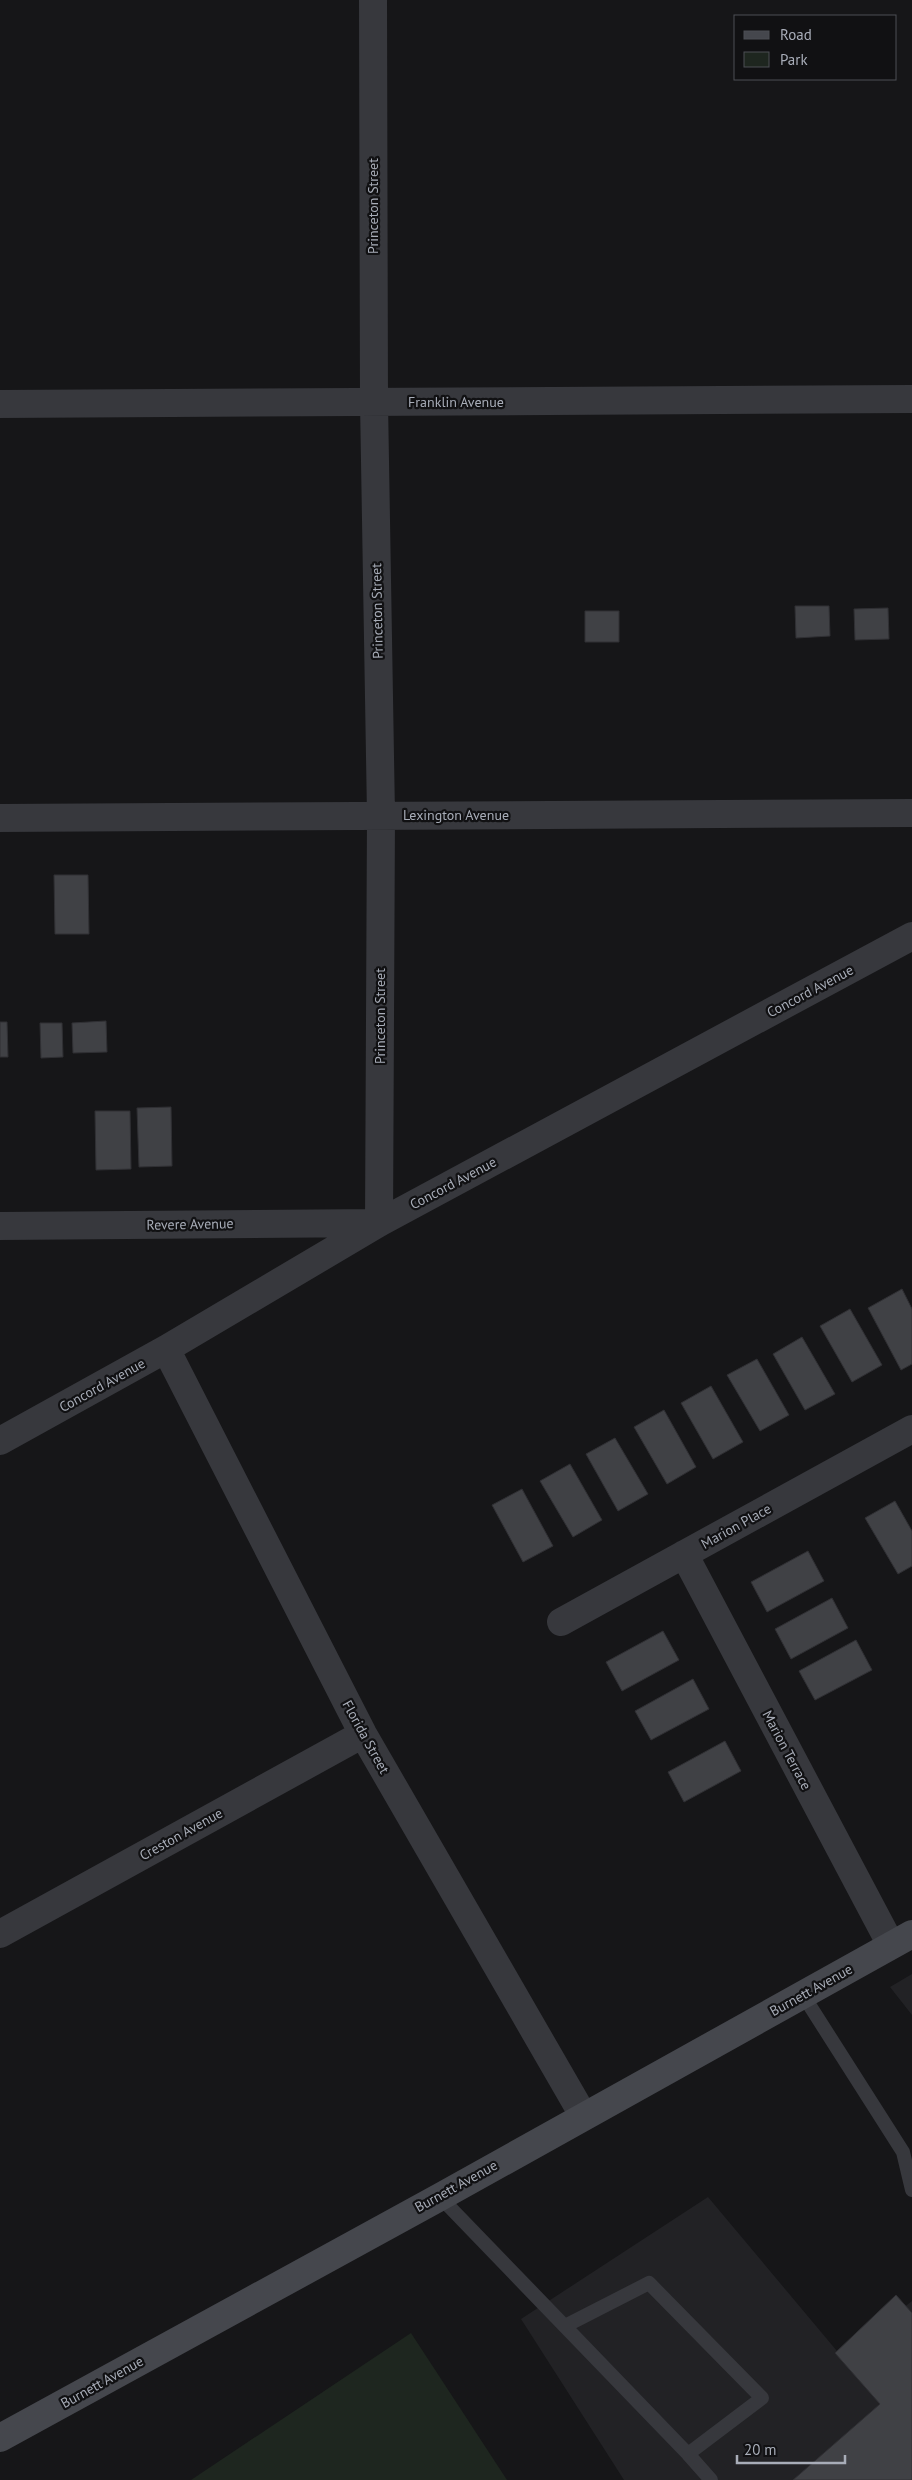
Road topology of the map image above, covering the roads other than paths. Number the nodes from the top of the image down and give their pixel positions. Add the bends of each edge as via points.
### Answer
1 (373, 0) edge
2 (912, 398) edge
3 (374, 402) junction
4 (0, 404) edge
5 (912, 813) edge
6 (380, 816) junction
7 (0, 818) edge
8 (912, 936) edge
9 (380, 1223) junction
10 (0, 1226) edge
11 (166, 1349) junction
12 (912, 1429) edge
13 (0, 1441) edge
14 (684, 1554) junction
15 (561, 1622) dead end
16 (362, 1734) junction
17 (0, 1934) edge
18 (901, 1939) edge
19 (803, 1995) junction
20 (583, 2115) junction
21 (912, 2190) edge
22 (440, 2197) junction
23 (565, 2326) junction
24 (0, 2438) edge
25 (688, 2454) junction
26 (711, 2480) edge

1 - 3 street, Princeton Street
2 - 3 street, Franklin Avenue
3 - 4 street, Franklin Avenue
3 - 6 street, Princeton Street
5 - 6 street, Lexington Avenue
6 - 7 street, Lexington Avenue
6 - 9 street, Princeton Street
8 - 9 street, Concord Avenue
9 - 10 street, Revere Avenue
9 - 11 street, Concord Avenue
11 - 13 street, Concord Avenue
11 - 16 street, Florida Street
12 - 14 street, Marion Place
14 - 15 street, Marion Place
14 - 18 street, Marion Terrace
16 - 17 street, Creston Avenue
16 - 20 street, Florida Street
18 - 19 street, Burnett Avenue
19 - 20 street, Burnett Avenue
19 - 21 lane via 903,2152
20 - 22 street, Burnett Avenue
22 - 23 lane
22 - 24 street, Burnett Avenue
23 - 25 lane
23 - 25 lane via 649,2283 762,2398
25 - 26 lane

